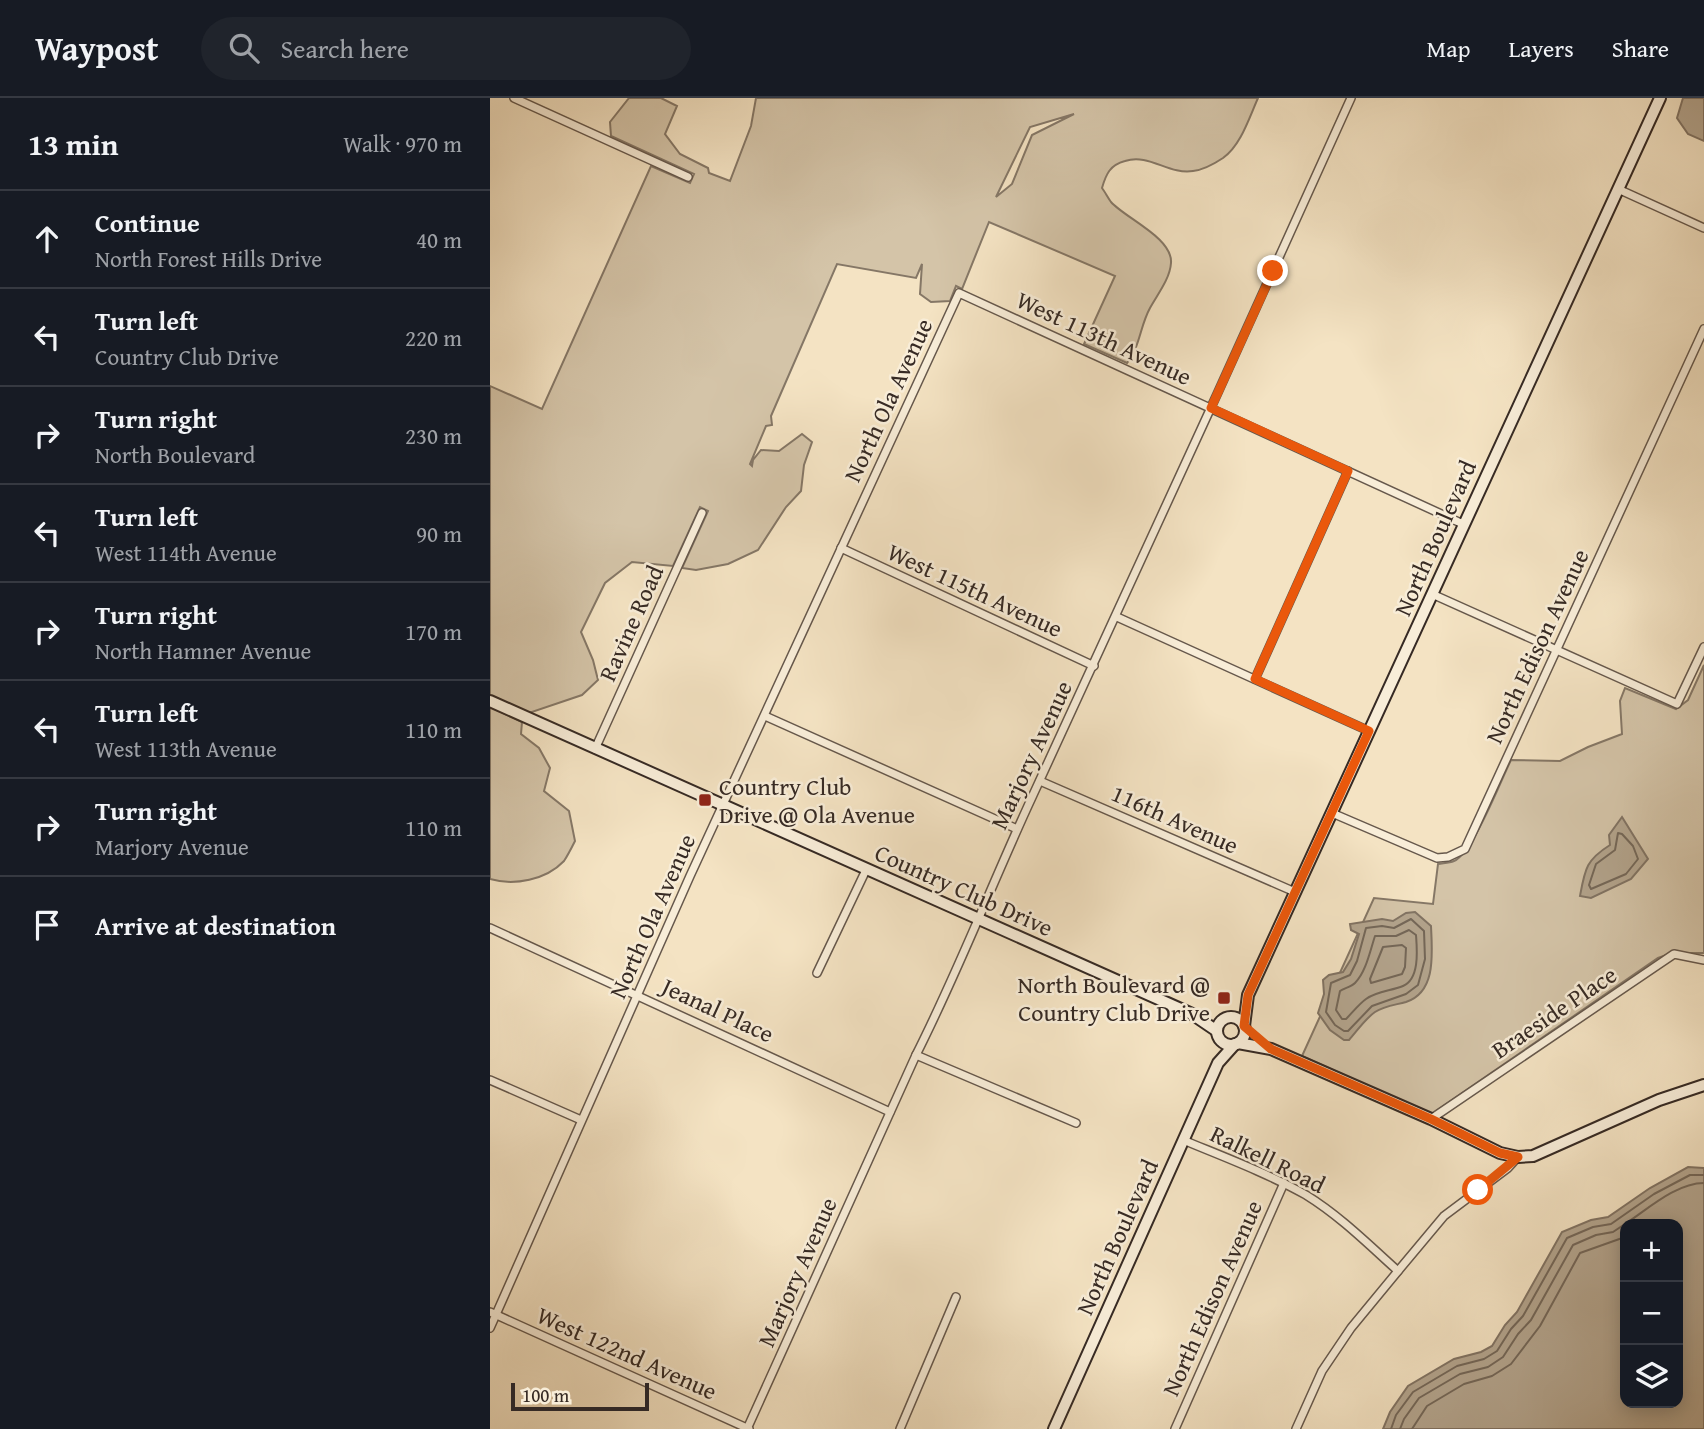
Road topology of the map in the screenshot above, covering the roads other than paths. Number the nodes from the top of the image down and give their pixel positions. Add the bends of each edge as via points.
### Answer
1 (514, 98) edge
2 (1351, 98) edge
3 (1660, 98) edge
4 (688, 177) dead end
5 (1618, 190) junction
6 (1704, 228) edge
7 (959, 293) joint
8 (1704, 329) edge
9 (1211, 408) junction
10 (1348, 471) junction
11 (702, 513) dead end
12 (1464, 524) junction
13 (841, 548) junction
14 (1432, 594) junction
15 (1117, 617) junction
16 (1704, 647) edge
17 (1556, 651) junction
18 (1094, 666) junction
19 (1255, 679) junction
20 (490, 701) edge
21 (765, 716) junction
22 (1369, 731) junction
23 (595, 749) junction
24 (1040, 781) junction
25 (724, 806) junction
26 (1332, 813) junction
27 (1017, 829) junction
28 (866, 870) junction
29 (1295, 892) junction
30 (978, 919) junction
31 (490, 928) edge
32 (1704, 960) edge
33 (817, 973) dead end
34 (639, 995) junction
35 (1248, 995) junction
36 (1192, 1014) junction
37 (1226, 1018) junction
38 (1244, 1027) junction
39 (1218, 1034) junction
40 (1237, 1043) junction
41 (1271, 1049) junction
42 (916, 1055) junction
43 (1218, 1063) junction
44 (490, 1080) edge
45 (1704, 1085) edge
46 (890, 1112) junction
47 (1431, 1119) junction
48 (581, 1120) junction
49 (1076, 1123) dead end
50 (1183, 1140) junction
51 (1518, 1157) junction
52 (1284, 1183) junction
53 (1398, 1270) junction
54 (956, 1297) dead end
55 (493, 1313) edge
56 (490, 1328) edge
57 (748, 1429) edge
58 (900, 1429) edge
59 (1054, 1429) edge
60 (1175, 1429) edge
61 (1296, 1429) edge

1 - 4 street
2 - 9 street, Marjory Avenue
3 - 5 street, North Boulevard
5 - 6 street
5 - 12 street, North Boulevard
7 - 9 street, West 113th Avenue
7 - 13 street, North Ola Avenue
8 - 17 street, North Edison Avenue
9 - 10 street, West 113th Avenue
9 - 15 street, Marjory Avenue
10 - 12 street, West 113th Avenue
10 - 19 street
11 - 23 street, Ravine Road
12 - 14 street, North Boulevard
13 - 18 street, West 115th Avenue
13 - 21 street, North Ola Avenue
14 - 17 street
14 - 22 street, North Boulevard
15 - 18 street, Marjory Avenue
15 - 19 street
16 - 17 street via 1677,704
17 - 26 street, North Edison Avenue via 1465,849 1437,858
18 - 24 street, Marjory Avenue
19 - 22 street
20 - 23 street, Country Club Drive
21 - 25 street, North Ola Avenue
21 - 27 street
22 - 26 street, North Boulevard
23 - 25 street, Country Club Drive
24 - 27 street, Marjory Avenue
24 - 29 street, 116th Avenue
25 - 28 street, Country Club Drive
25 - 34 street, North Ola Avenue
26 - 29 street, North Boulevard
27 - 30 street, Marjory Avenue
28 - 30 street, Country Club Drive
28 - 33 street
29 - 35 street, North Boulevard
30 - 36 street, Country Club Drive
30 - 42 street, Marjory Avenue
31 - 34 street, Jeanal Place
32 - 47 street, Braeside Place via 1674,954
34 - 46 street, Jeanal Place
34 - 48 street, North Ola Avenue
35 - 37 street, North Boulevard
35 - 38 street, North Boulevard
36 - 37 street, Country Club Drive
36 - 39 street, Country Club Drive
37 - 38 street via 1239,1019
37 - 39 street
38 - 40 street via 1244,1037
38 - 41 street
39 - 40 street via 1226,1044
39 - 43 street, North Boulevard
40 - 41 street
40 - 43 street, North Boulevard
41 - 47 street
42 - 46 street, Marjory Avenue
42 - 49 street
43 - 50 street, North Boulevard
44 - 48 street
45 - 51 street via 1533,1156
46 - 57 street, Marjory Avenue
47 - 51 street via 1500,1153
48 - 55 street, North Ola Avenue
50 - 52 street, Ralkell Road
50 - 59 street, North Boulevard
51 - 53 street via 1444,1216
52 - 53 street, Ralkell Road via 1343,1221
52 - 60 street, North Edison Avenue
53 - 61 street via 1322,1371
54 - 58 street
55 - 56 street, North Ola Avenue
55 - 57 street, West 122nd Avenue

